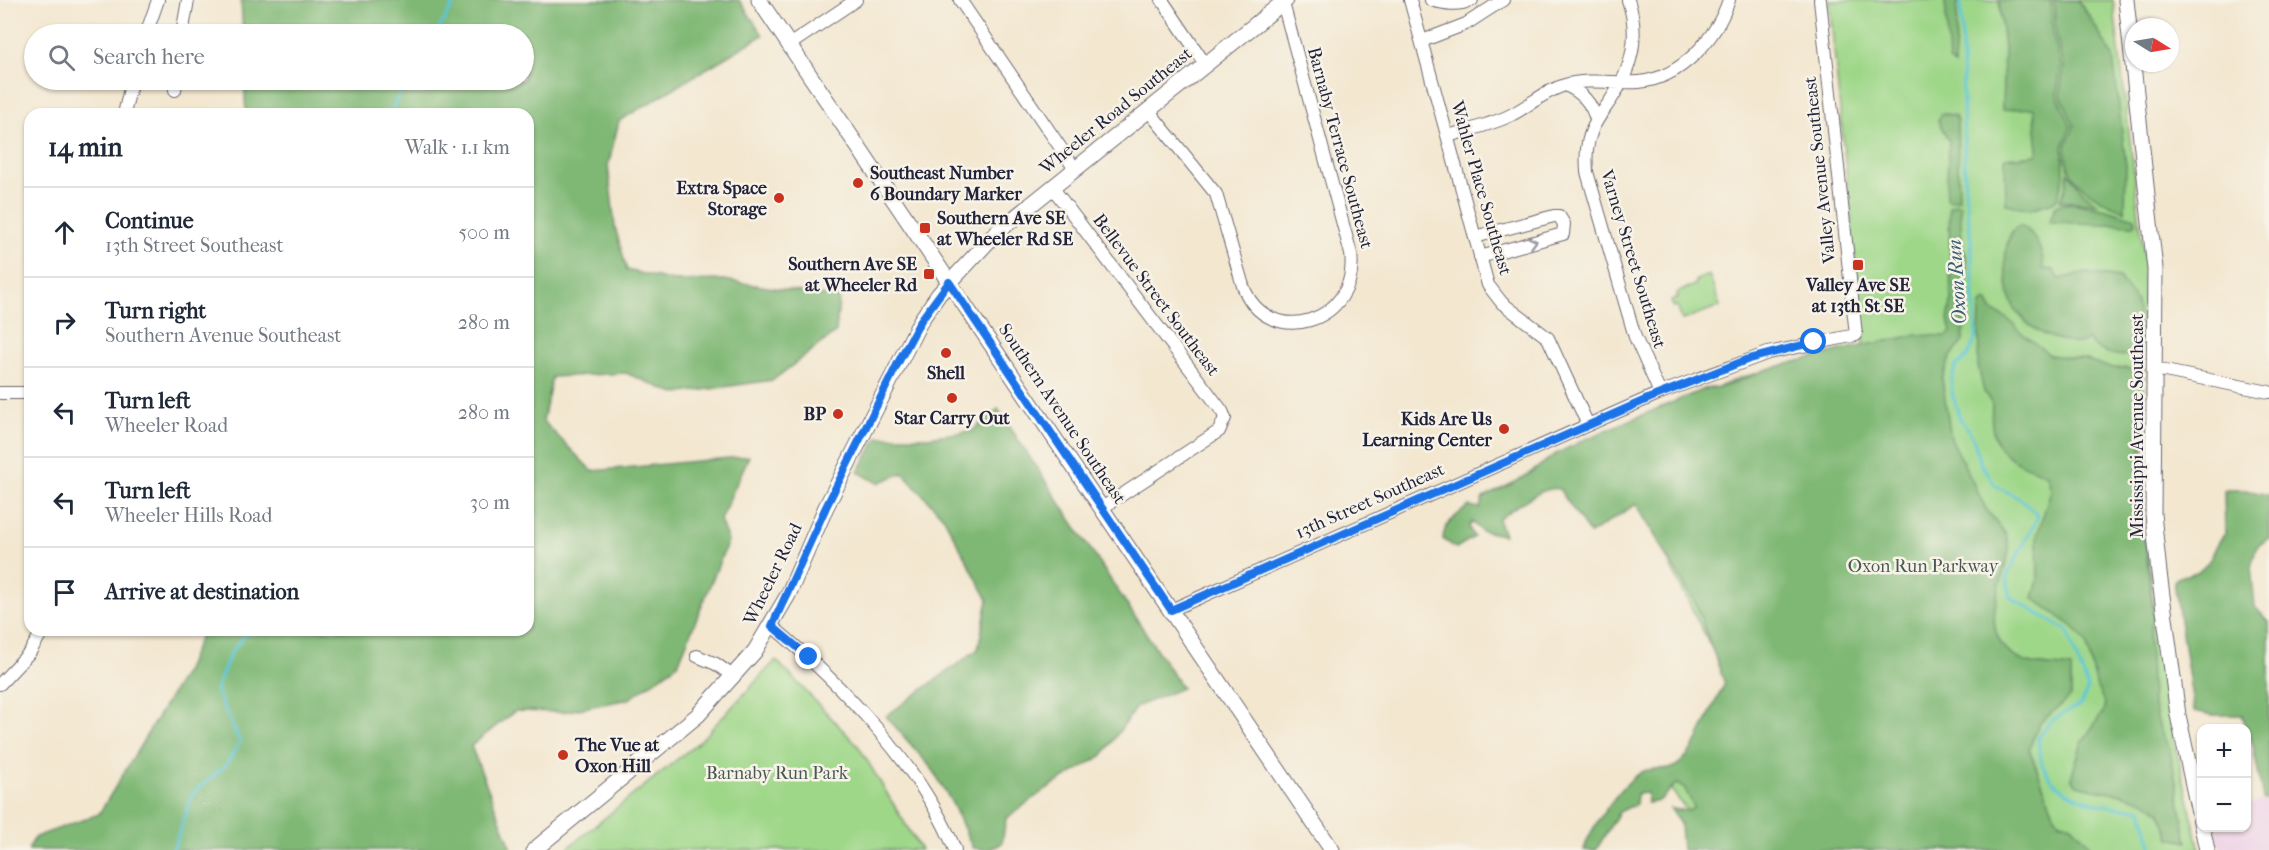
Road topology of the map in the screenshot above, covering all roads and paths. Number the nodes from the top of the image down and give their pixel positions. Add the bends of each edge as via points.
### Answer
1 (158, 0) edge
2 (188, 0) edge
3 (759, 0) edge
4 (856, 0) edge
5 (960, 0) edge
6 (1162, 0) edge
7 (1410, 0) edge
8 (1431, 0) edge
9 (1472, 0) edge
10 (1503, 0) edge
11 (1628, 0) edge
12 (1729, 0) edge
13 (1820, 0) edge
14 (2126, 0) edge
15 (1284, 1) edge
16 (1455, 4) junction
17 (1468, 22) junction
18 (150, 24) edge
19 (184, 24) edge
20 (1422, 40) junction
21 (789, 45) junction
22 (1205, 64) junction
23 (1622, 83) junction
24 (1565, 85) junction
25 (129, 90) edge
26 (125, 108) edge
27 (1148, 110) junction
28 (1596, 120) junction
29 (1448, 136) junction
30 (1075, 169) junction
31 (1052, 187) junction
32 (1475, 237) junction
33 (1480, 257) junction
34 (949, 282) junction
35 (1856, 335) joint
36 (2155, 369) junction
37 (2269, 392) edge
38 (0, 393) edge
39 (24, 393) edge
40 (1660, 393) junction
41 (1588, 425) junction
42 (1102, 508) junction
43 (1171, 610) junction
44 (772, 626) junction
45 (39, 636) edge
46 (697, 656) dead end
47 (734, 677) junction
48 (0, 684) edge
49 (534, 850) edge
50 (955, 850) edge
51 (1332, 850) edge
52 (2207, 850) edge

1 - 18 street
2 - 19 street
3 - 21 main road, Southern Avenue Southeast
4 - 21 street
5 - 30 street
6 - 22 street
7 - 20 street, Wahler Place Southeast
8 - 16 street
9 - 16 street
10 - 17 street
11 - 23 street, Varney Street Southeast via 1633,45
12 - 23 street via 1708,41 1690,58 1654,79
13 - 35 street, Valley Avenue Southeast
14 - 36 main road, Mississippi Avenue Southeast via 2154,260
15 - 22 main road, Wheeler Road Southeast
15 - 27 street, Barnaby Terrace Southeast via 1351,254 1349,284 1332,310 1311,321 1289,322 1270,316 1249,299 1216,194
16 - 17 street
17 - 20 street
20 - 29 street, Wahler Place Southeast
21 - 34 main road, Southern Avenue Southeast
22 - 27 main road, Wheeler Road Southeast
23 - 24 street
23 - 28 street, Varney Street Southeast
24 - 28 street via 1586,99
24 - 29 street via 1510,116
25 - 26 street
27 - 30 main road, Wheeler Road Southeast
28 - 40 street, Varney Street Southeast via 1587,147 1589,182 1637,342
29 - 32 street, Wahler Place Southeast
30 - 31 main road, Wheeler Road Southeast
31 - 34 main road, Wheeler Road Southeast via 981,246
31 - 42 street, Bellevue Street Southeast via 1223,412 1223,427
32 - 33 street, Wahler Place Southeast
33 -> 32 street via 1563,234 1564,224 1554,216
33 - 41 street, Wahler Place Southeast via 1496,297 1548,338
34 - 42 main road, Southern Avenue Southeast
34 - 44 main road, Wheeler Road via 921,320 900,359
35 - 40 street, 13th Street Southeast via 1768,353
36 - 37 street
36 - 52 main road, Mississippi Avenue Southeast via 2153,514 2162,605 2178,715
38 - 39 street
40 - 41 street, 13th Street Southeast
41 - 43 street, 13th Street Southeast
42 - 43 main road, Southern Avenue Southeast
43 - 51 main road, Southern Avenue Southeast
44 - 47 main road, Wheeler Road
44 - 50 street via 817,663 911,771 948,831
45 - 48 street
46 - 47 street
47 - 49 main road, Wheeler Road via 677,733

